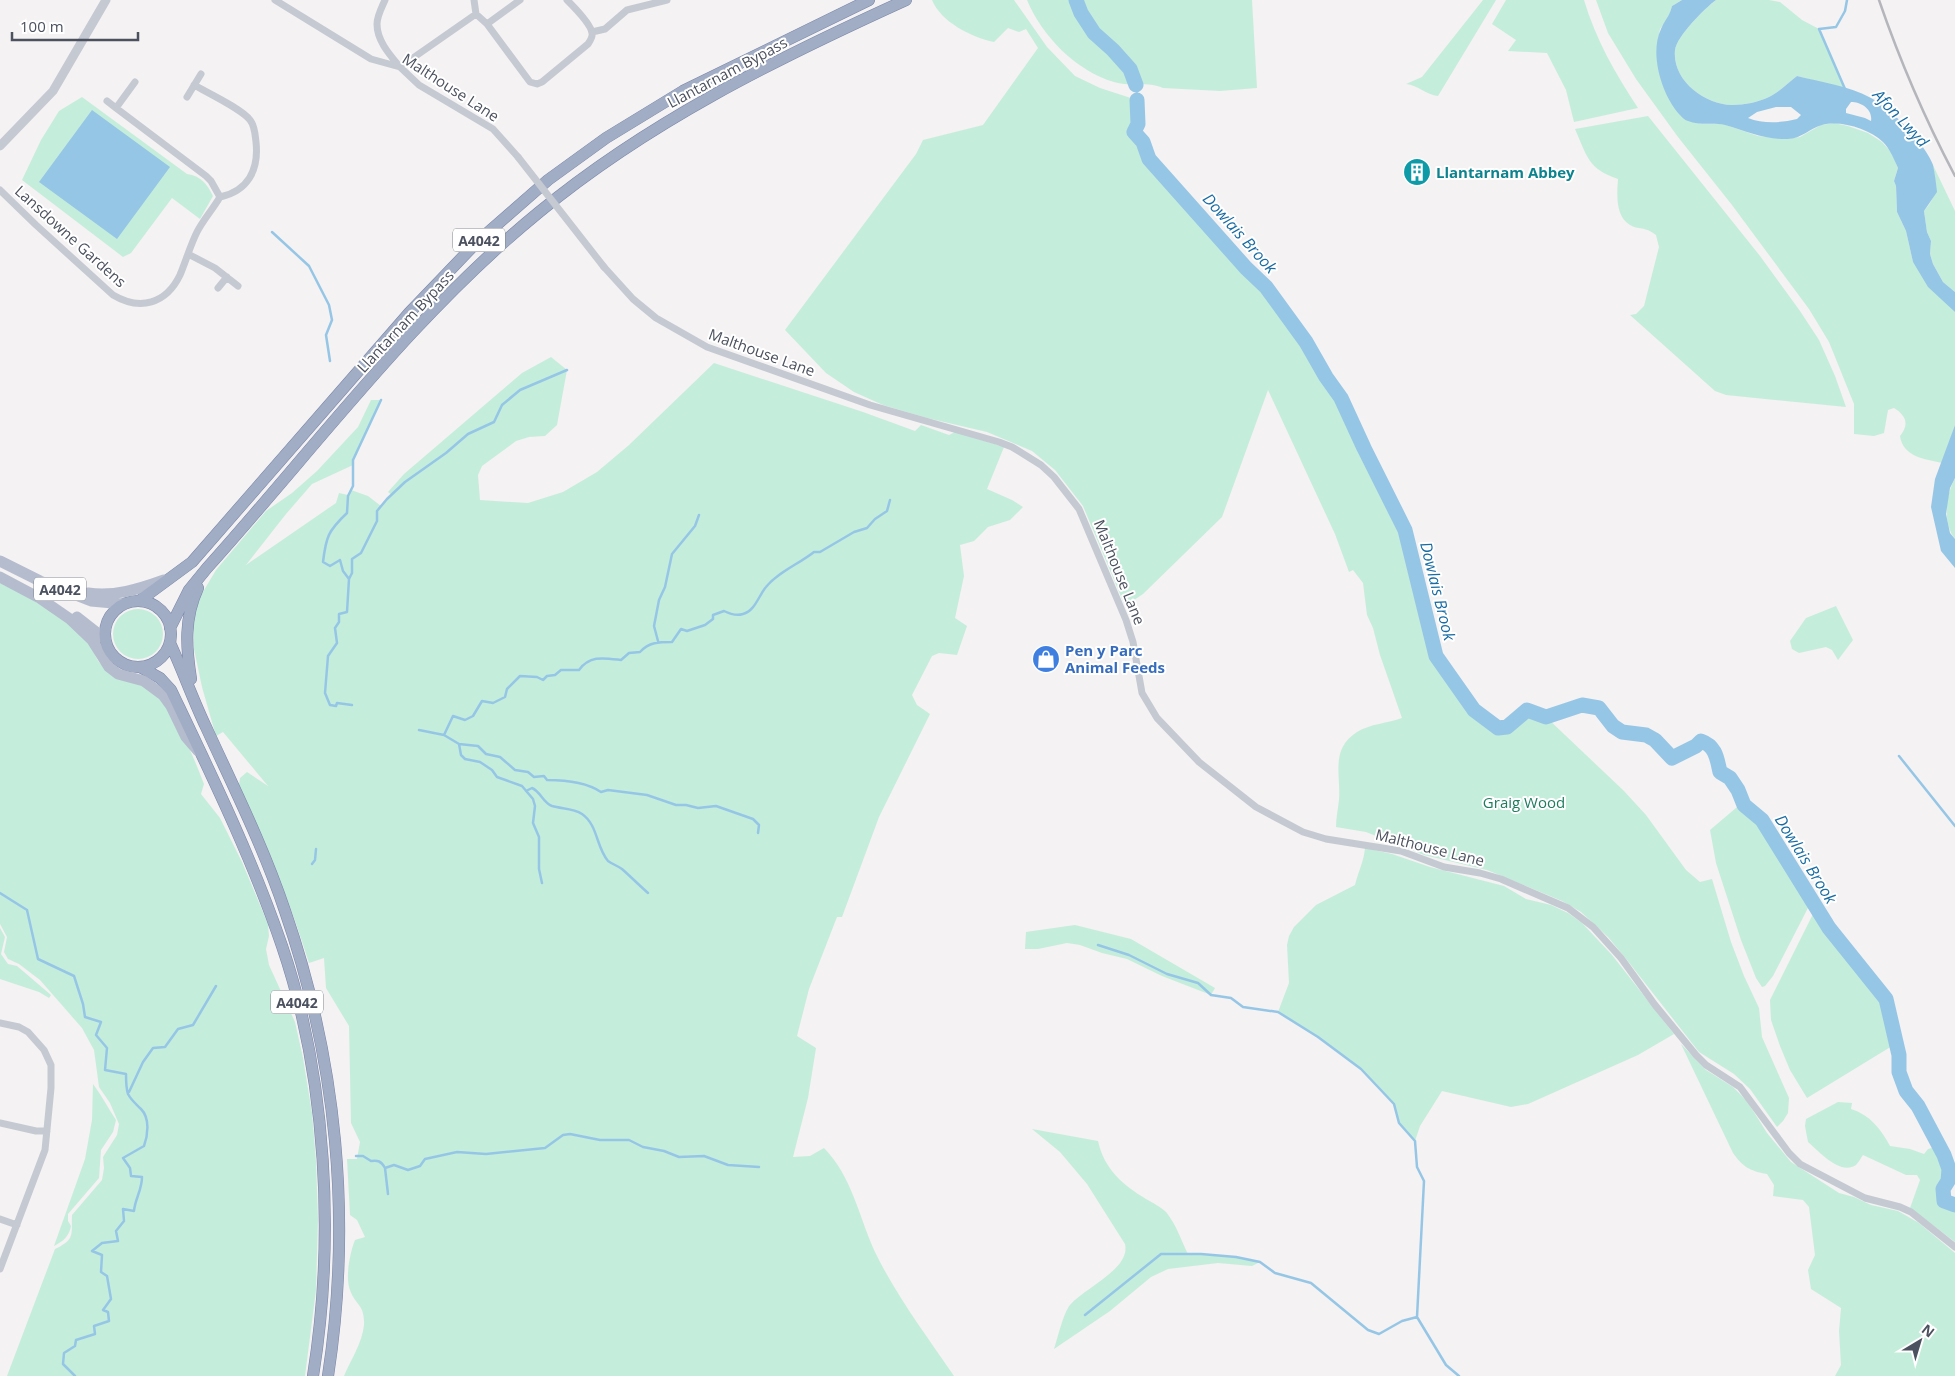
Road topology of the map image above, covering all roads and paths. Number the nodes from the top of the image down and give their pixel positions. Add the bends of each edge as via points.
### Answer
1 (106, 0) edge
2 (276, 0) edge
3 (385, 0) edge
4 (474, 0) edge
5 (520, 0) edge
6 (567, 0) edge
7 (667, 0) edge
8 (869, 0) edge
9 (906, 0) edge
10 (476, 14) junction
11 (487, 24) junction
12 (592, 32) junction
13 (400, 67) junction
14 (201, 74) dead end
15 (136, 82) dead end
16 (194, 86) junction
17 (188, 97) dead end
18 (107, 101) dead end
19 (116, 108) junction
20 (0, 146) edge
21 (0, 190) edge
22 (220, 197) junction
23 (188, 254) junction
24 (227, 277) junction
25 (238, 286) dead end
26 (218, 288) dead end
27 (0, 561) edge
28 (207, 568) junction
29 (0, 577) edge
30 (169, 579) junction
31 (66, 592) junction
32 (41, 599) junction
33 (138, 601) junction
34 (124, 604) junction
35 (170, 628) junction
36 (105, 639) junction
37 (170, 643) junction
38 (140, 667) junction
39 (195, 701) junction
40 (201, 754) junction
41 (0, 1023) edge
42 (0, 1123) edge
43 (47, 1131) junction
44 (0, 1219) edge
45 (17, 1225) junction
46 (1955, 1247) edge
47 (0, 1269) edge
48 (313, 1376) edge
49 (328, 1376) edge

1 - 20 street via 53,91
2 - 13 street, Malthouse Lane via 371,59
3 - 13 street via 377,22 378,34
4 - 10 street
5 - 11 street
6 - 12 street
7 - 12 street via 626,10 605,29
8 - 30 highway, Llantarnam Bypass / A4042 via 683,92 606,138 548,180 477,242 409,313 192,562
9 - 28 highway, Llantarnam Bypass / A4042 via 691,106 624,148 537,213 417,328
10 - 11 street
10 - 13 street
11 - 12 street via 530,82 537,84 588,44
13 - 46 street, Malthouse Lane, bridge via 419,84 493,129 604,267 633,299 656,318 707,348 870,405 1012,447 1054,477 1079,509 1126,620 1142,693 1148,706 1199,762 1256,807 1303,832 1401,851 1444,867 1487,875 1568,908 1593,927 1620,958 1696,1055 1740,1087 1800,1164 1865,1198 1911,1212
14 - 16 street
15 - 19 street
16 - 17 street
16 - 22 street via 247,116 254,128 257,151 254,170 238,191
18 - 19 street
19 - 22 street via 212,181
21 - 23 street, Lansdowne Gardens via 123,301 138,304 162,297 179,277
22 - 23 street, Lansdowne Gardens via 198,230
23 - 24 street
24 - 25 street
24 - 26 street
27 - 31 main road, A4042
28 - 35 highway, Llantarnam Bypass / A4042 via 189,590
28 - 39 highway, A4042 via 193,598 187,623 186,650
29 - 32 main road, A4042
30 - 31 main road via 114,594
30 - 33 highway, Llantarnam Bypass / A4042
31 - 34 main road, A4042 via 91,602
32 - 36 main road, A4042 via 71,613
32 - 40 main road via 70,619 92,640 108,667 118,674 144,681 163,695 186,737
33 - 34 highway
33 - 35 highway via 159,609
34 - 36 highway via 109,619
35 - 37 highway
36 - 38 highway via 108,648 121,662
37 - 38 highway via 159,660
37 - 39 highway, A4042
38 - 40 highway, A4042 via 160,678 171,690
39 - 49 highway, A4042 via 285,909 322,1044 333,1114 340,1236 335,1333
40 - 48 highway, A4042 via 247,854 282,948 304,1028 323,1164 325,1239 324,1284
41 - 43 street via 28,1032 44,1050 51,1065
42 - 43 street
43 - 45 street via 45,1150
44 - 45 street
45 - 47 street

